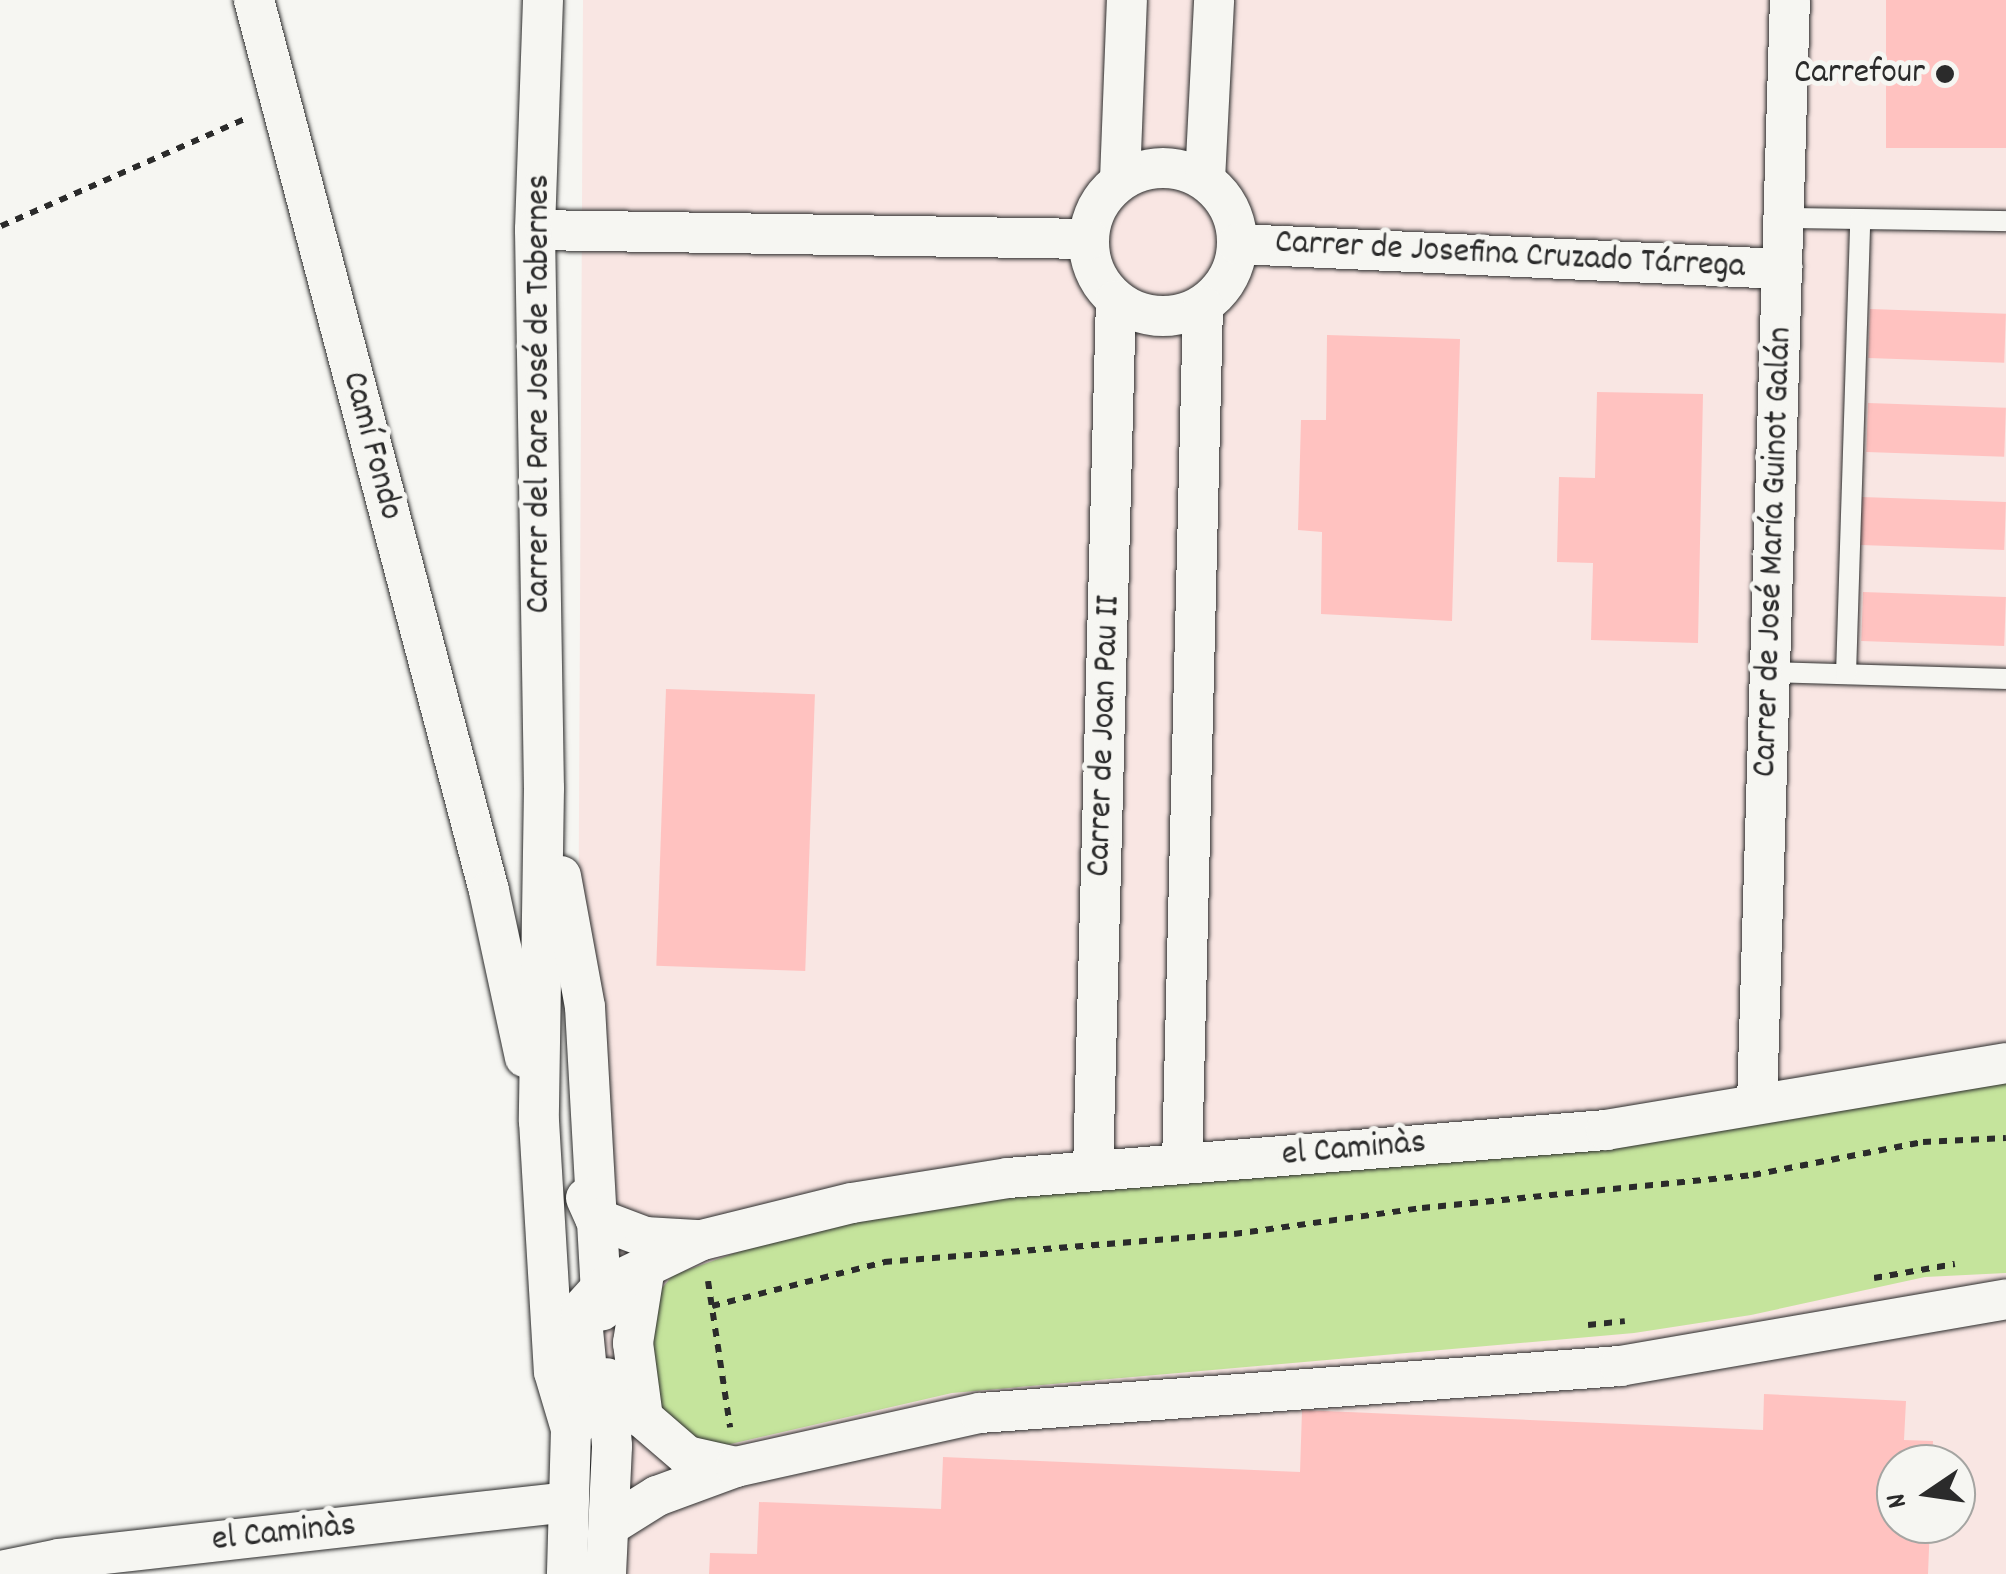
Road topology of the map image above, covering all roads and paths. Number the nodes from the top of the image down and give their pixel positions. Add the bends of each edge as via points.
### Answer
1 (254, 0) edge
2 (543, 0) edge
3 (1127, 0) edge
4 (1214, 0) edge
5 (1790, 0) edge
6 (281, 103) junction
7 (1120, 180) junction
8 (1205, 180) junction
9 (1784, 218) junction
10 (1860, 219) junction
11 (2006, 222) edge
12 (1, 226) edge
13 (535, 230) junction
14 (1089, 239) junction
15 (1238, 244) junction
16 (1782, 269) junction
17 (1116, 300) junction
18 (1203, 306) junction
19 (1770, 672) junction
20 (1846, 674) junction
21 (2006, 679) edge
22 (544, 788) junction
23 (543, 871) junction
24 (489, 891) junction
25 (542, 950) junction
26 (2006, 1063) edge
27 (1757, 1103) junction
28 (539, 1121) junction
29 (2006, 1138) edge
30 (1182, 1164) junction
31 (1094, 1172) junction
32 (594, 1218) junction
33 (702, 1240) junction
34 (644, 1267) junction
35 (600, 1290) junction
36 (2006, 1298) edge
37 (712, 1306) junction
38 (571, 1428) junction
39 (736, 1467) junction
40 (568, 1502) junction
41 (609, 1526) junction
42 (0, 1571) edge
43 (567, 1574) edge
44 (606, 1574) edge

1 - 6 street, Camí Fondo
2 - 13 street, Carrer del Pare José de Tabernes
3 - 7 street
4 - 8 street
5 - 9 street, Carrer de José María Guinot Galán
6 - 12 path
6 - 24 street, Camí Fondo
7 - 8 street via 1162,166
7 - 14 street via 1098,206
8 - 15 street via 1230,207
9 - 10 lane
9 - 16 street, Carrer de José María Guinot Galán
10 - 11 lane
10 - 20 lane
13 - 14 street
13 - 22 street, Carrer del Pare José de Tabernes
14 - 17 street via 1095,273
15 - 16 street, Carrer de Josefina Cruzado Tárrega
15 - 18 street via 1228,279
16 - 19 street, Carrer de José María Guinot Galán
17 - 18 street via 1159,317
17 - 31 street, Carrer de Joan Pau II
18 - 30 street
19 - 20 lane
19 - 27 street, Carrer de José María Guinot Galán
20 - 21 lane
22 - 23 street, Carrer del Pare José de Tabernes
22 - 32 street, Carrer del Pare José de Tabernes via 585,1007
23 - 24 street
23 - 25 street, Carrer del Pare José de Tabernes
24 - 25 street, Camí Fondo
24 - 28 street, Camí Fondo
25 - 28 street, Carrer del Pare José de Tabernes
25 - 32 street, Camí Fondo via 563,1005 574,1170
26 - 27 street, el Caminàs
27 - 30 street, el Caminàs via 1606,1130
28 - 38 street, Carrer del Pare José de Tabernes via 554,1372
29 - 37 path via 1923,1142 1753,1176 1234,1234 884,1262
30 - 31 street, el Caminàs
31 - 33 street, el Caminàs via 852,1203
32 - 33 street, el Caminàs via 645,1237
32 - 35 street, Carrer del Pare José de Tabernes
33 - 34 street, el Caminàs
33 - 37 path
34 - 35 street, el Caminàs
34 - 39 street via 633,1343 644,1418 687,1456
35 - 38 street, Carrer del Pare José de Tabernes via 581,1310 591,1413
35 - 41 street, Carrer del Pare José de Tabernes via 612,1446
36 - 39 street via 1620,1366 980,1413
37 - 39 path
38 - 40 street, Carrer del Pare José de Tabernes
39 - 41 street via 658,1496
40 - 42 street, el Caminàs
40 - 43 street, Carrer del Pare José de Tabernes
41 - 44 street, Carrer del Pare José de Tabernes

